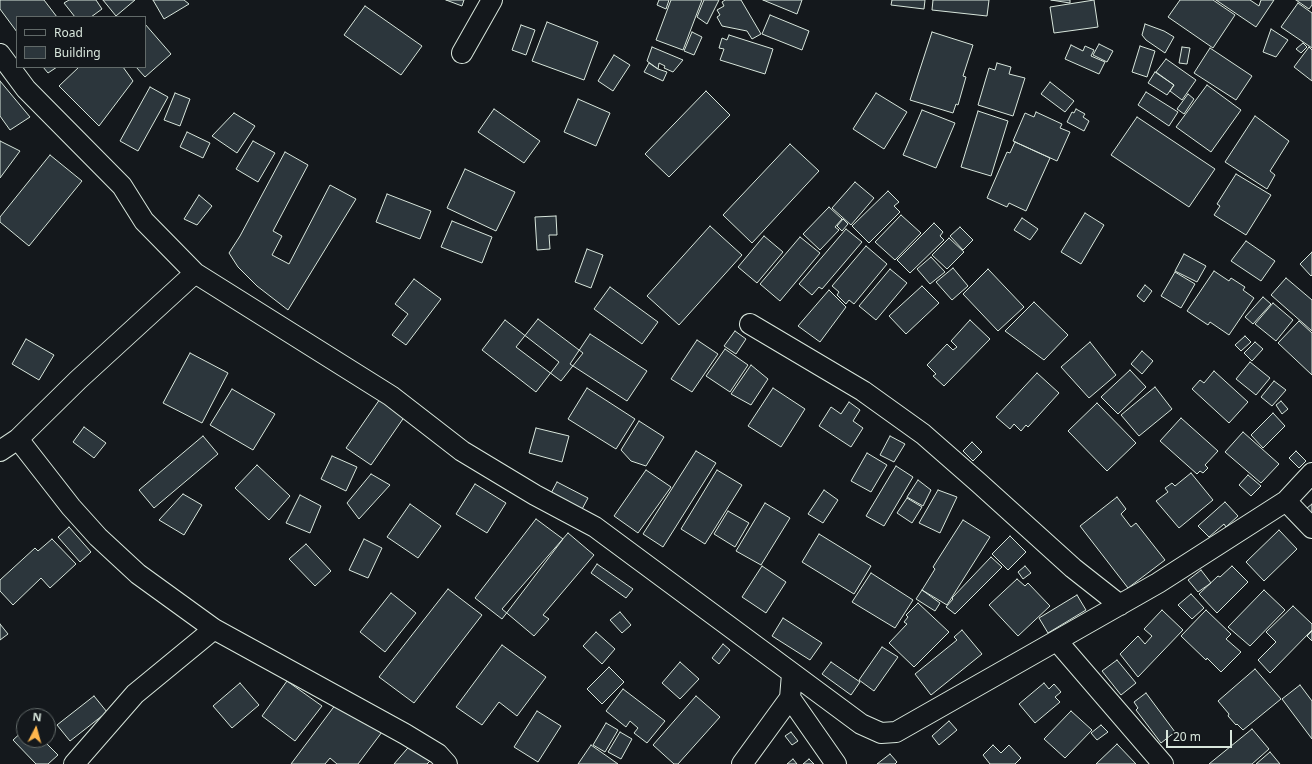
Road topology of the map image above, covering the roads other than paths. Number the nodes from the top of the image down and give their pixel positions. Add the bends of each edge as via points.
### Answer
1 (492, 0) edge
2 (0, 54) edge
3 (462, 54) dead end
4 (195, 273) junction
5 (750, 324) dead end
6 (18, 438) junction
7 (0, 451) edge
8 (1312, 473) edge
9 (1286, 502) junction
10 (1312, 528) edge
11 (1120, 606) junction
12 (214, 629) junction
13 (1057, 641) junction
14 (792, 674) junction
15 (790, 698) junction
16 (438, 761) edge
17 (74, 764) edge
18 (742, 764) edge
19 (836, 764) edge
20 (1163, 764) edge

1 - 3 street
2 - 4 street via 26,89 122,186 144,221
4 - 6 street
4 - 14 street via 391,396 462,451 535,496 595,527
5 - 11 street via 863,391 923,434 1073,568
6 - 7 street
6 - 12 street via 71,507 98,537 138,574
8 - 9 street
9 - 10 street
9 - 11 street
11 - 13 street
12 - 16 street via 405,734
12 - 17 street via 135,694
13 - 14 street via 896,732 881,733 861,724
13 - 20 street
14 - 15 street
15 - 18 street
15 - 19 street

